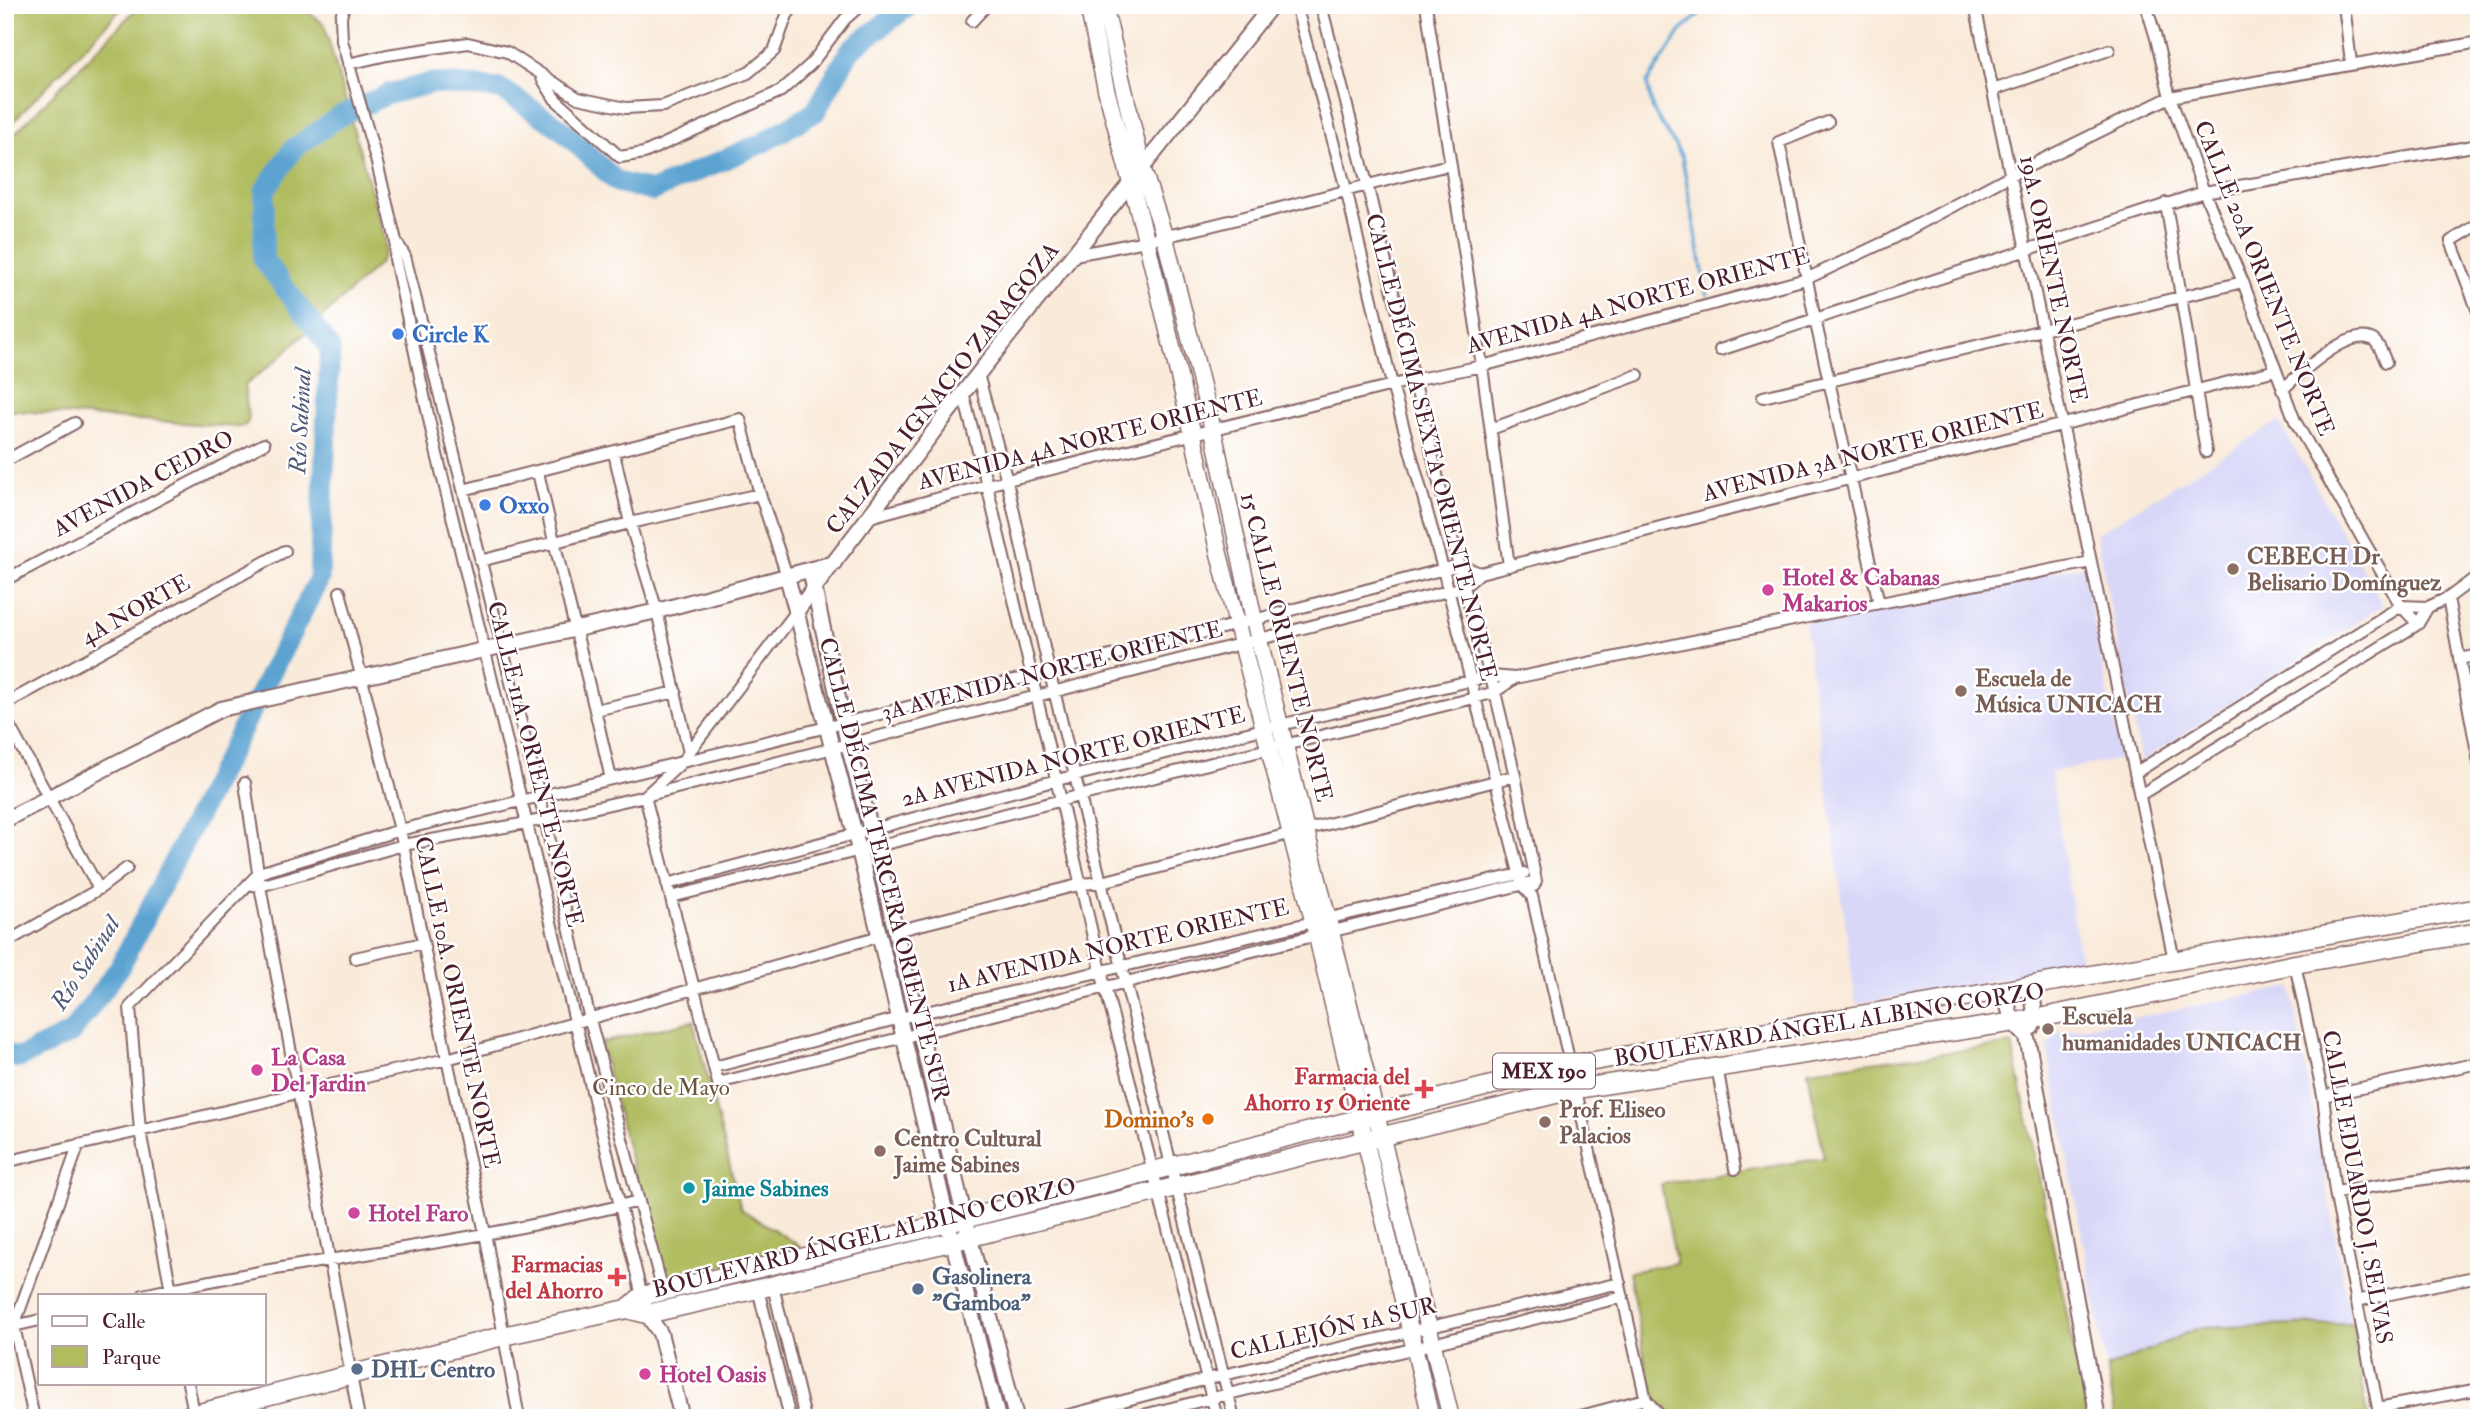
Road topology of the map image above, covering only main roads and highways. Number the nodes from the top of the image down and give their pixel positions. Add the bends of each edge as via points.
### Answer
1 (1088, 5) edge
2 (1104, 5) edge
3 (2479, 908) edge
4 (1322, 926) junction
5 (2479, 932) edge
6 (1368, 1115) junction
7 (1373, 1139) junction
8 (959, 1230) junction
9 (627, 1308) junction
10 (190, 1417) edge
11 (1431, 1418) edge
12 (1451, 1418) edge

1 - 4 main road, 15 CALLE ORIENTE NORTE via 1236,624 1290,834
2 - 4 main road, 15 CALLE ORIENTE NORTE via 1213,430 1254,620 1307,828
3 - 6 main road, BOULEVARD ÁNGEL ALBINO CORZO / MEX 190 via 1571,1065
4 - 6 main road, 15 CALLE ORIENTE NORTE
5 - 7 main road, BOULEVARD ÁNGEL ALBINO CORZO / MEX 190 via 2295,964 2035,1019 1576,1089
6 - 7 main road, 15 CALLE ORIENTE NORTE
6 - 8 main road, BOULEVARD ÁNGEL ALBINO CORZO / MEX 190 via 1163,1169
7 - 8 main road, BOULEVARD ÁNGEL ALBINO CORZO / MEX 190 via 1178,1188
7 - 11 main road via 1409,1331
7 - 12 main road
8 - 9 main road, BOULEVARD ÁNGEL ALBINO CORZO / MEX 190 via 663,1291 642,1296
8 - 9 main road, BOULEVARD ÁNGEL ALBINO CORZO / MEX 190 via 765,1288 647,1314
9 - 10 main road, MEX 190

